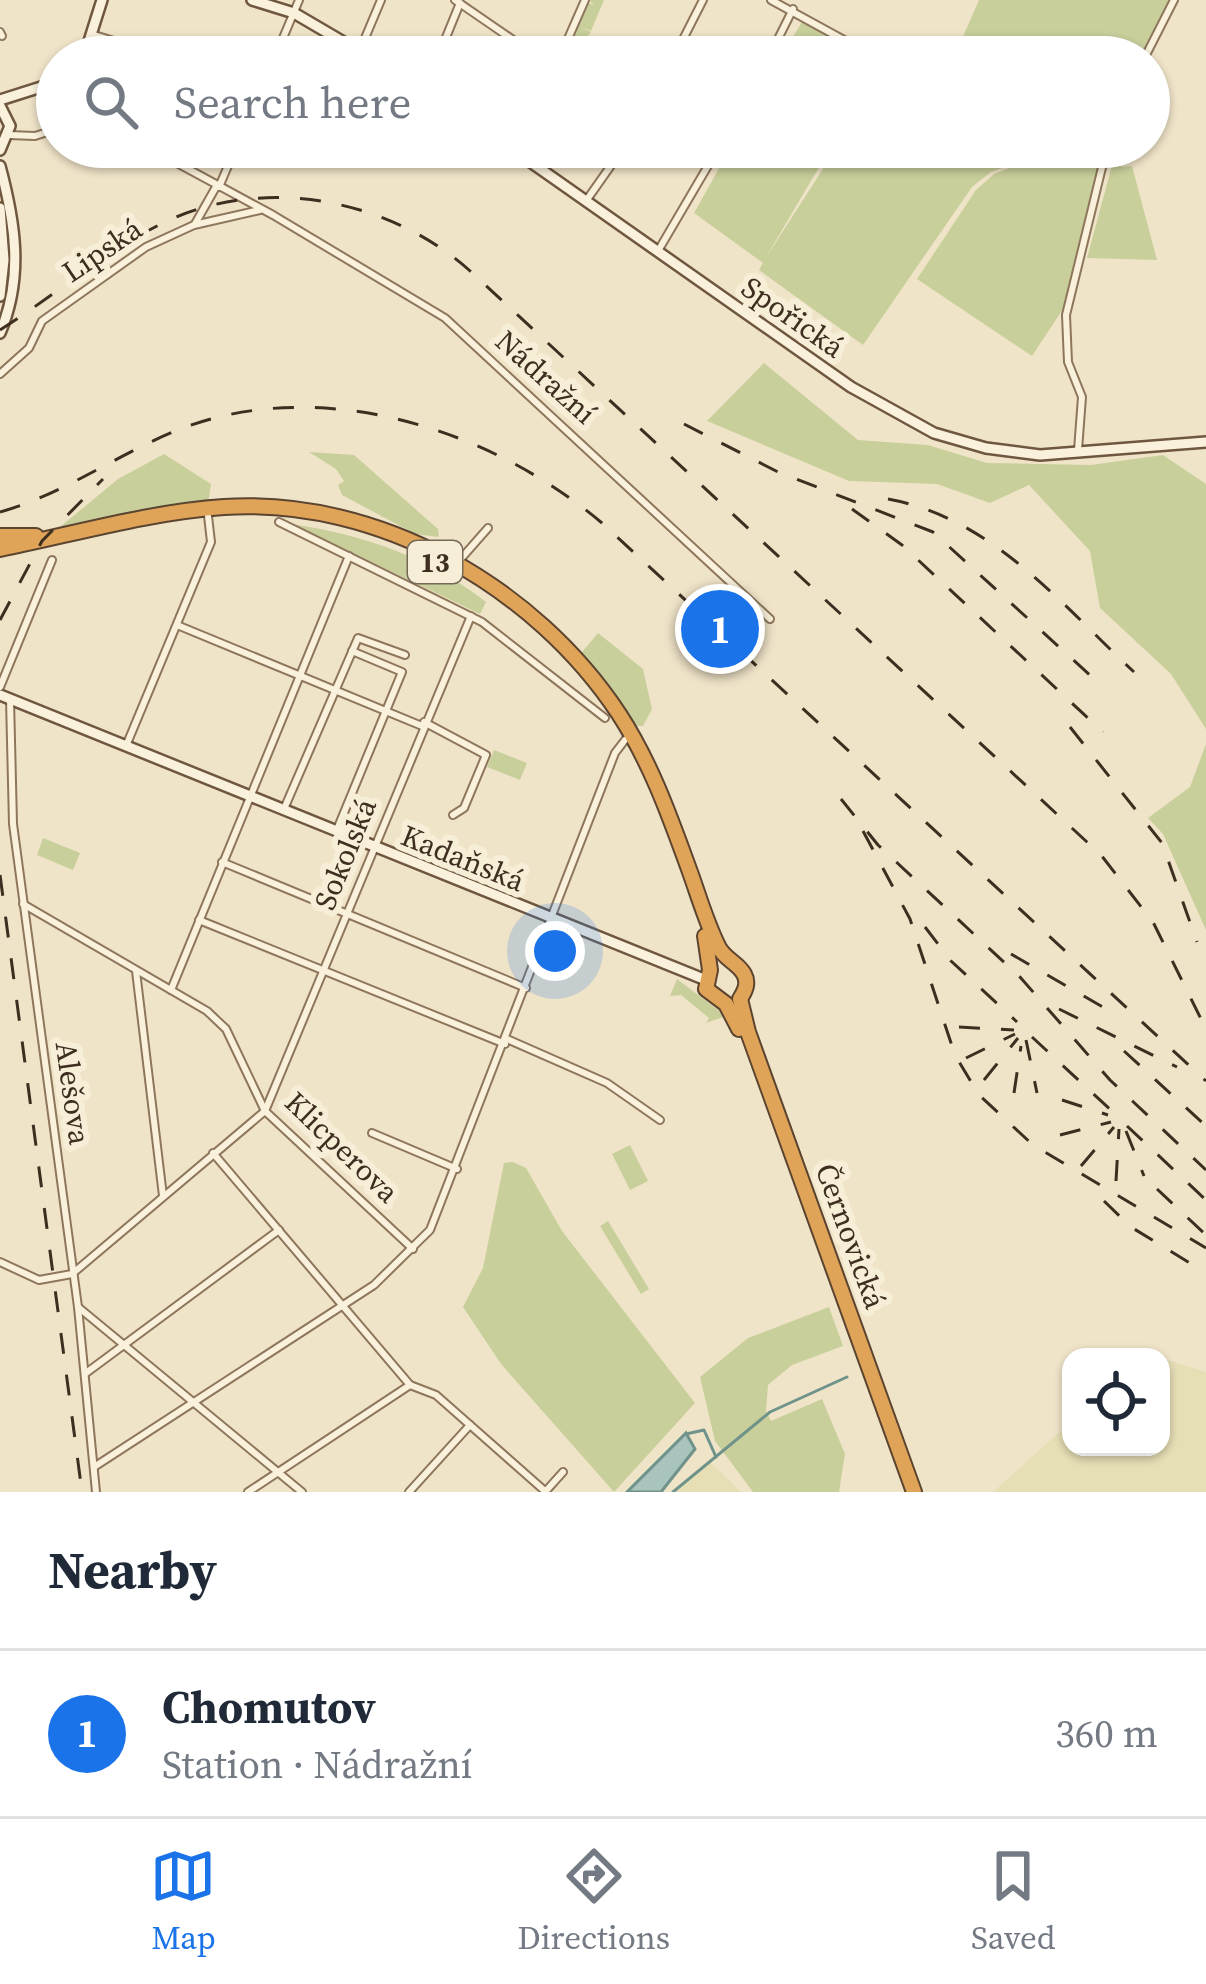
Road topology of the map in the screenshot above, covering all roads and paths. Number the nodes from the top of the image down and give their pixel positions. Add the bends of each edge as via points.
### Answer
1 (102, 0) edge
2 (252, 0) edge
3 (299, 0) edge
4 (381, 0) edge
5 (585, 0) edge
6 (703, 0) edge
7 (771, 0) edge
8 (1174, 0) edge
9 (459, 1) edge
10 (793, 9) junction
11 (294, 14) junction
12 (91, 34) joint
13 (98, 36) edge
14 (284, 36) edge
15 (332, 36) edge
16 (370, 36) edge
17 (446, 36) edge
18 (508, 36) edge
19 (569, 36) edge
20 (685, 36) edge
21 (780, 36) edge
22 (839, 36) edge
23 (1156, 36) edge
24 (36, 89) edge
25 (19, 94) junction
26 (2, 107) edge
27 (9, 135) junction
28 (36, 136) edge
29 (0, 150) edge
30 (0, 166) edge
31 (178, 168) edge
32 (226, 168) edge
33 (539, 168) edge
34 (609, 168) edge
35 (707, 168) edge
36 (1102, 168) edge
37 (218, 186) junction
38 (586, 201) junction
39 (0, 208) edge
40 (260, 211) junction
41 (194, 225) junction
42 (658, 251) junction
43 (0, 296) edge
44 (0, 333) edge
45 (0, 374) edge
46 (1206, 442) edge
47 (1078, 454) junction
48 (208, 516) junction
49 (279, 522) dead end
50 (488, 528) dead end
51 (77, 533) junction
52 (0, 536) edge
53 (0, 553) edge
54 (349, 556) junction
55 (52, 560) dead end
56 (453, 567) junction
57 (471, 616) junction
58 (770, 619) dead end
59 (176, 625) junction
60 (352, 651) junction
61 (405, 655) dead end
62 (297, 675) junction
63 (335, 691) junction
64 (3, 694) edge
65 (386, 712) junction
66 (604, 718) dead end
67 (423, 724) junction
68 (629, 739) junction
69 (126, 746) junction
70 (248, 795) junction
71 (284, 809) junction
72 (453, 815) dead end
73 (336, 832) junction
74 (374, 847) junction
75 (222, 862) junction
76 (23, 904) junction
77 (346, 914) junction
78 (199, 920) junction
79 (554, 920) junction
80 (729, 963) junction
81 (322, 970) junction
82 (136, 971) junction
83 (708, 975) junction
84 (526, 988) junction
85 (171, 990) junction
86 (733, 1001) junction
87 (506, 1042) junction
88 (265, 1111) junction
89 (660, 1120) dead end
90 (372, 1133) dead end
91 (213, 1153) junction
92 (457, 1169) junction
93 (163, 1196) junction
94 (279, 1230) junction
95 (413, 1249) junction
96 (0, 1262) edge
97 (73, 1274) junction
98 (344, 1305) junction
99 (78, 1307) junction
100 (124, 1346) junction
101 (86, 1373) junction
102 (410, 1385) junction
103 (194, 1402) junction
104 (470, 1426) junction
105 (94, 1467) junction
106 (279, 1472) junction
107 (563, 1472) dead end
108 (96, 1492) edge
109 (248, 1492) edge
110 (302, 1492) edge
111 (409, 1492) edge
112 (545, 1492) edge
113 (910, 1492) edge

1 - 12 street
2 - 11 street
3 - 11 street
4 - 16 street
5 - 19 street
6 - 20 street
7 - 10 street
8 - 23 street
9 - 17 street
9 - 18 street
10 - 21 street
10 - 22 street
11 - 14 street
11 - 15 street
12 - 13 street
24 - 25 street
25 - 26 street
25 - 26 street
26 - 27 street
27 - 28 street
27 - 29 street
30 - 44 street, Lipská via 16,243
31 - 37 street, Nádražní
32 - 37 street
33 - 38 street, Spořická
34 - 38 street
35 - 42 street
36 - 47 street via 1066,315 1068,362 1082,398
37 - 40 street, Nádražní
37 - 41 street
38 - 42 street, Spořická
39 - 43 street
40 - 41 street, Lipská
40 - 58 street, Nádražní via 445,318
41 - 45 street, Lipská via 146,247 42,321 29,348
42 - 47 street, Spořická via 921,427 999,451
46 - 47 street, Spořická
48 - 53 highway, 13
48 - 56 highway, 13 via 321,522
48 - 59 street via 211,542
49 - 54 street
50 - 56 street
51 - 52 highway
51 - 53 highway, 13
51 - 56 highway, 13 via 175,513 264,507 357,522
54 - 57 street
54 - 62 street
55 - 64 street
56 - 68 highway, 13 via 557,638
57 - 66 street
57 - 67 street, Sokolská
59 - 62 street
59 - 69 street
60 - 61 street via 358,638
60 - 63 street
60 - 65 street via 402,672
62 - 63 street
62 - 70 street
63 - 65 street
63 - 71 street
64 - 69 street, Kadaňská
64 - 76 street, Alešova
65 - 67 street
65 - 73 street
67 - 72 street via 486,755 464,808
67 - 74 street, Sokolská
68 - 79 street via 615,753
68 - 80 highway, Černovická / 13
68 - 83 highway, Černovická / 13 via 710,948
69 - 70 street, Kadaňská
70 - 71 street, Kadaňská
70 - 75 street
71 - 73 street, Kadaňská
73 - 74 street, Kadaňská
74 - 77 street, Sokolská
74 - 79 street, Kadaňská
75 - 77 street
75 - 78 street
76 - 82 street, Klicperova
76 - 97 street, Alešova
77 - 81 street, Sokolská
77 - 84 street
78 - 81 street
78 - 85 street
79 - 83 street, Kadaňská
79 - 84 street
80 - 83 highway
80 - 86 highway, Černovická / 13 via 746,977
81 - 87 street
81 - 88 street, Sokolská
82 - 85 street, Klicperova
82 - 93 street
83 - 86 highway, Černovická / 13 via 709,995
84 - 87 street
85 - 88 street, Klicperova via 226,1029
86 - 113 highway, Černovická / 13
87 - 89 street via 607,1084
87 - 92 street
88 - 91 street
88 - 95 street, Klicperova
90 - 92 street
91 - 93 street
91 - 94 street
92 - 95 street
93 - 97 street
94 - 98 street
94 - 100 street
95 - 98 street
96 - 97 street via 39,1280
97 - 99 street, Alešova
98 - 102 street
98 - 103 street
99 - 100 street
99 - 101 street, Alešova
100 - 101 street
100 - 103 street
101 - 105 street, Alešova
102 - 104 street via 436,1395
102 - 106 street
103 - 105 street
103 - 106 street
104 - 111 street
104 - 112 street
105 - 108 street, Alešova
106 - 109 street
106 - 110 street
107 - 112 street

